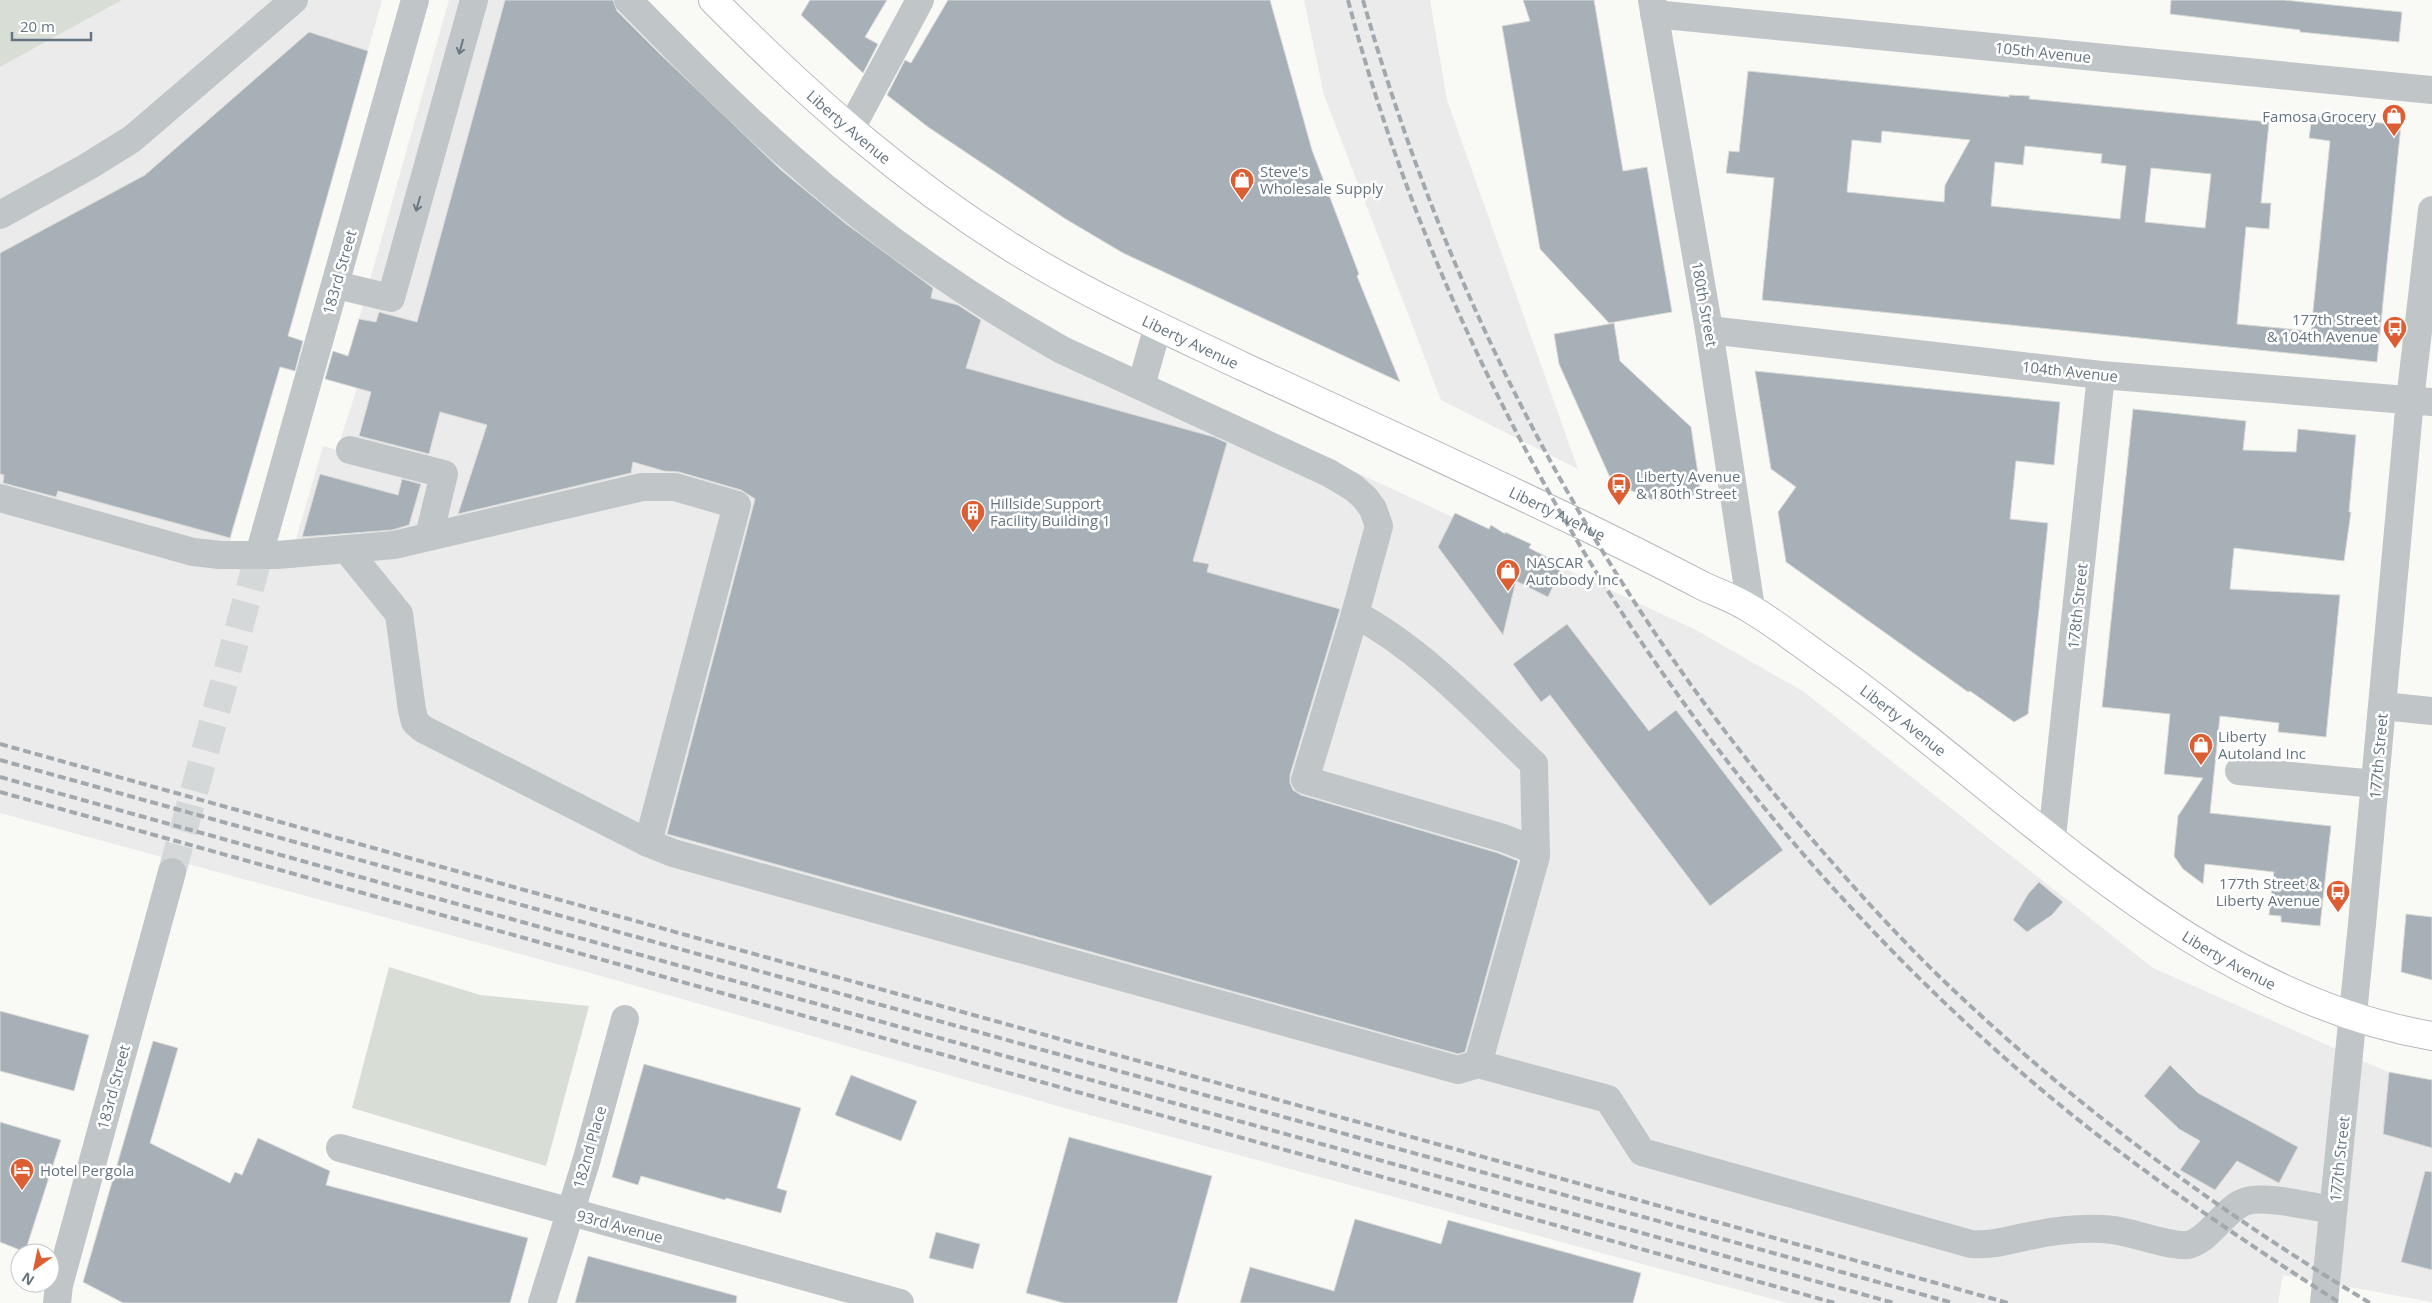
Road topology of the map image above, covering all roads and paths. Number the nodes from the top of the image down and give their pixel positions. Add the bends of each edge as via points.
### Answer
1 (294, 0) edge
2 (415, 0) edge
3 (474, 0) edge
4 (628, 0) edge
5 (713, 0) edge
6 (920, 0) edge
7 (1653, 7) edge
8 (2432, 90) edge
9 (850, 130) junction
10 (2432, 210) edge
11 (0, 215) edge
12 (336, 285) junction
13 (1158, 326) junction
14 (1709, 330) junction
15 (2102, 375) junction
16 (1142, 386) junction
17 (2421, 401) edge
18 (350, 450) dead end
19 (0, 498) edge
20 (429, 536) junction
21 (262, 544) tunnel mouth
22 (347, 550) junction
23 (1751, 608) junction
24 (1355, 614) junction
25 (2383, 706) junction
26 (2432, 711) edge
27 (2239, 771) dead end
28 (2376, 784) junction
29 (2052, 837) junction
30 (648, 842) junction
31 (1536, 851) junction
32 (172, 872) tunnel mouth
33 (2352, 1015) junction
34 (625, 1019) dead end
35 (2432, 1036) edge
36 (1478, 1064) junction
37 (340, 1148) dead end
38 (2334, 1210) junction
39 (570, 1212) junction
40 (58, 1303) edge
41 (542, 1303) edge
42 (900, 1303) edge
43 (2324, 1303) edge

1 - 11 street via 132,139
2 - 12 street, 183rd Street
3 -> 12 street via 391,298
4 - 16 street via 761,131 865,219 1034,334
5 - 9 main road, Liberty Avenue via 785,72
6 - 9 street
7 - 8 street, 105th Avenue
7 - 14 street, 180th Street
9 - 13 main road, Liberty Avenue via 910,178 1009,246 1066,280
10 - 17 street, 177th Street
12 - 21 street, 183rd Street
13 - 16 street
13 - 23 main road, Liberty Avenue via 1495,483
14 - 15 street, 104th Avenue
14 - 23 street, 180th Street
15 - 17 street, 104th Avenue
15 - 29 street, 178th Street
16 - 24 street via 1329,473 1365,498 1379,526
17 - 25 street, 177th Street
18 - 20 street via 444,474
19 - 22 street via 193,552 247,556
20 - 22 street
20 - 30 street via 642,487 675,487 737,505
22 - 30 street via 399,614 412,710 416,722 423,729
23 - 29 main road, Liberty Avenue via 1874,695
24 - 31 street via 1408,649 1534,764
24 - 31 street via 1305,780 1503,838
25 - 26 street
25 - 28 street, 177th Street
27 - 28 street
28 - 33 street, 177th Street
29 - 33 main road, Liberty Avenue via 2151,914 2206,949 2264,979
30 - 36 street via 693,859 1458,1070
31 - 36 street
32 - 40 street, 183rd Street via 59,1285
33 - 35 main road, Liberty Avenue
33 - 38 street, 177th Street
34 - 39 street, 182nd Place
36 - 38 street via 1608,1100 1642,1152 1970,1244 1986,1245 2035,1234 2092,1229 2113,1230 2185,1246 2197,1241 2236,1206 2247,1201 2264,1199
37 - 39 street, 93rd Avenue
38 - 43 street, 177th Street
39 - 41 street, 182nd Place
39 - 42 street, 93rd Avenue

